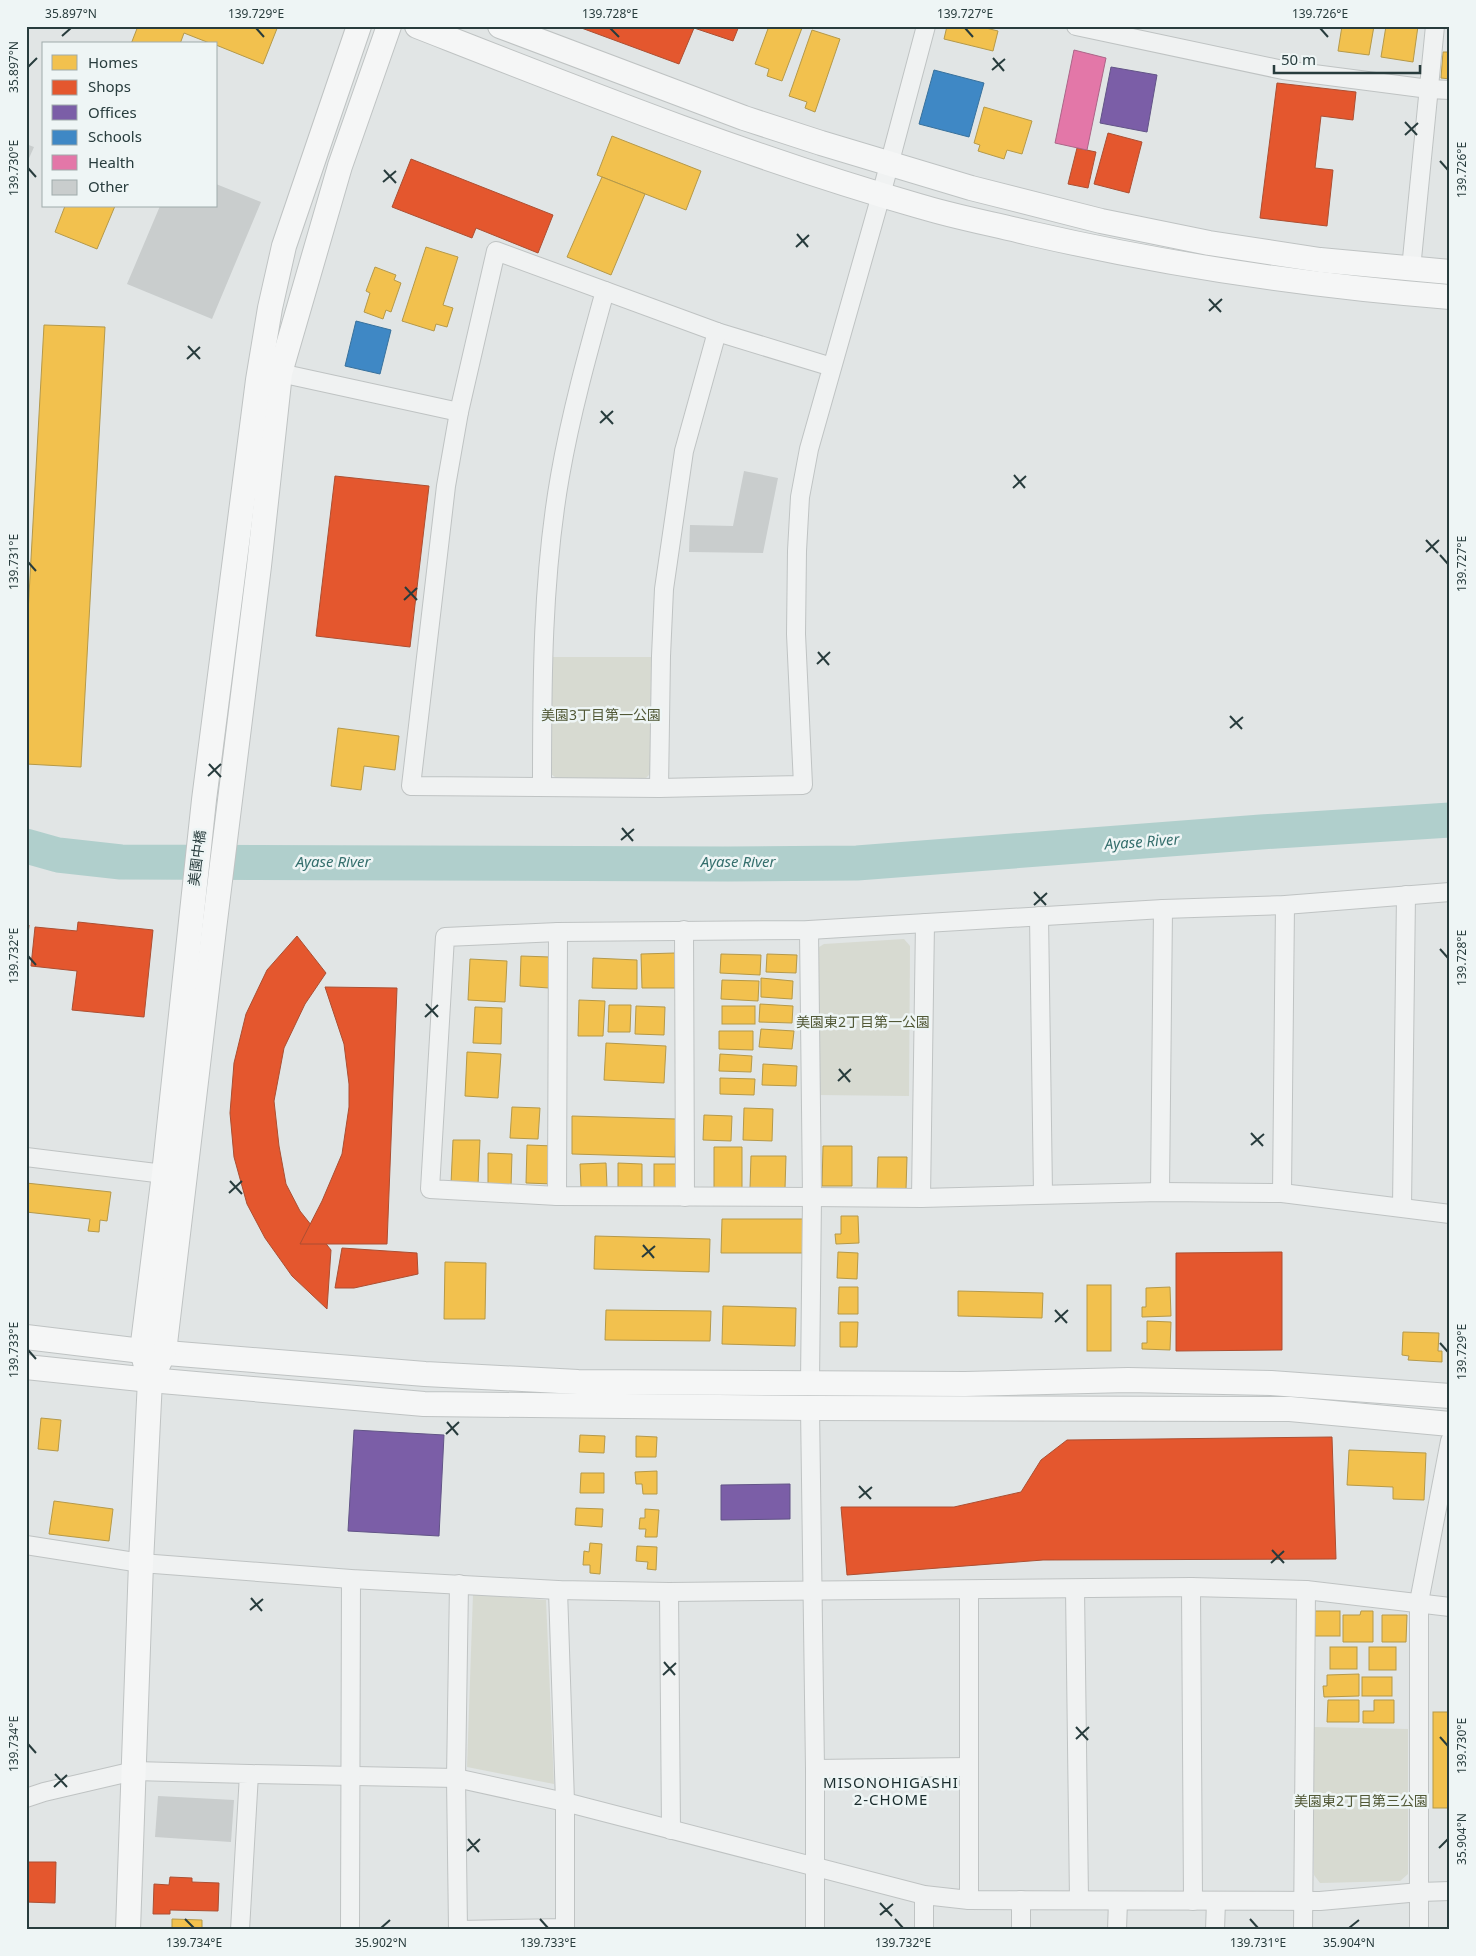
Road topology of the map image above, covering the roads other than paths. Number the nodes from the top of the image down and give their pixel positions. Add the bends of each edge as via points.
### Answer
1 (359, 26) edge
2 (390, 26) edge
3 (417, 26) edge
4 (500, 26) edge
5 (926, 26) edge
6 (1076, 26) edge
7 (1435, 26) edge
8 (1107, 30) edge
9 (1429, 90) junction
10 (1450, 90) edge
11 (889, 164) junction
12 (881, 195) junction
13 (1411, 269) junction
14 (1450, 272) edge
15 (605, 291) junction
16 (1450, 297) edge
17 (717, 332) junction
18 (832, 367) junction
19 (280, 373) junction
20 (459, 412) junction
21 (542, 787) junction
22 (659, 788) junction
23 (1450, 892) edge
24 (1406, 894) junction
25 (1285, 905) junction
26 (1163, 909) junction
27 (1039, 916) junction
28 (924, 923) junction
29 (684, 930) junction
30 (809, 930) junction
31 (558, 932) junction
32 (26, 1157) edge
33 (164, 1174) junction
34 (1160, 1192) junction
35 (1043, 1193) junction
36 (1282, 1193) junction
37 (557, 1196) junction
38 (685, 1196) junction
39 (812, 1197) junction
40 (921, 1198) junction
41 (1402, 1207) junction
42 (1450, 1214) edge
43 (26, 1337) edge
44 (153, 1352) junction
45 (26, 1367) edge
46 (150, 1380) junction
47 (810, 1383) junction
48 (1450, 1396) edge
49 (810, 1408) junction
50 (1450, 1424) edge
51 (1450, 1441) edge
52 (26, 1545) edge
53 (141, 1563) junction
54 (351, 1579) junction
55 (459, 1584) junction
56 (1191, 1587) junction
57 (1076, 1589) junction
58 (558, 1590) junction
59 (812, 1590) junction
60 (969, 1590) junction
61 (1306, 1590) junction
62 (669, 1592) junction
63 (1419, 1602) junction
64 (1450, 1607) edge
65 (968, 1767) junction
66 (815, 1769) junction
67 (134, 1771) junction
68 (249, 1774) junction
69 (350, 1776) junction
70 (456, 1778) junction
71 (26, 1798) edge
72 (566, 1802) junction
73 (671, 1830) junction
74 (814, 1867) junction
75 (1450, 1891) edge
76 (1420, 1892) junction
77 (924, 1895) junction
78 (969, 1900) junction
79 (1021, 1900) junction
80 (1079, 1900) junction
81 (1118, 1901) junction
82 (1193, 1901) junction
83 (1216, 1901) junction
84 (1303, 1901) junction
85 (566, 1929) edge
86 (128, 1930) edge
87 (240, 1930) edge
88 (350, 1930) edge
89 (458, 1930) edge
90 (815, 1930) edge
91 (924, 1930) edge
92 (1020, 1930) edge
93 (1117, 1930) edge
94 (1215, 1930) edge
95 (1303, 1930) edge
96 (1419, 1930) edge

1 - 33 street, 美園中橋 via 284,246 270,308 204,800
2 - 19 street, 美園中橋 via 340,166
3 - 12 street via 678,127
4 - 11 street via 744,118
5 - 11 street
6 - 8 street
7 - 9 street
8 - 9 street via 1283,70
9 - 10 street
9 - 13 street
11 - 12 street
11 - 13 street via 1101,221 1209,243 1320,260
12 - 16 street via 1074,243 1206,268 1318,284
12 - 18 street
13 - 14 street
15 - 17 street
15 - 20 street via 496,251
15 - 21 street via 577,394 560,477 550,552 543,656
17 - 18 street
17 - 22 street via 684,451 664,589
18 - 22 street via 809,450 800,506 796,634 803,785
19 - 20 street
19 - 44 street, 美園中橋 via 216,917
20 - 21 street via 446,486 411,786
21 - 22 street
23 - 24 street
24 - 25 street
24 - 41 street
25 - 26 street
25 - 36 street
26 - 27 street
26 - 34 street
27 - 28 street
27 - 35 street
28 - 30 street
28 - 40 street
29 - 30 street
29 - 31 street
29 - 38 street
30 - 39 street
31 - 37 street
31 - 37 street via 445,937 430,1189
32 - 33 street
33 - 44 street, 美園中橋
34 - 35 street
34 - 36 street
35 - 40 street
36 - 41 street
37 - 38 street
38 - 39 street
39 - 40 street
39 - 47 street
41 - 42 street
43 - 44 street
44 - 46 street
44 - 47 street via 425,1374 578,1382
45 - 46 street
46 - 49 street via 424,1404
46 - 53 street
47 - 48 street via 1128,1380 1271,1383
49 - 50 street via 1290,1409
49 - 59 street
51 - 63 street
52 - 53 street
53 - 54 street
53 - 67 street
54 - 55 street
54 - 69 street
55 - 58 street
55 - 70 street
56 - 57 street
56 - 61 street
56 - 82 street
57 - 60 street
57 - 80 street
58 - 62 street
58 - 72 street
59 - 60 street
59 - 62 street
59 - 66 street
60 - 65 street
61 - 63 street
61 - 84 street
62 - 73 street
63 - 64 street
63 - 76 street
65 - 66 street
65 - 78 street
66 - 74 street
67 - 68 street
67 - 71 street
67 - 86 street
68 - 69 street
68 - 87 street
69 - 70 street
69 - 88 street
70 - 72 street
70 - 89 street
72 - 73 street
72 - 85 street
73 - 74 street
74 - 77 street
74 - 90 street
75 - 76 street
76 - 84 street
76 - 96 street
77 - 78 street
77 - 91 street
78 - 79 street
79 - 80 street
79 - 92 street
80 - 81 street
81 - 82 street
81 - 93 street
82 - 83 street
83 - 84 street
83 - 94 street
84 - 95 street
85 - 89 street

